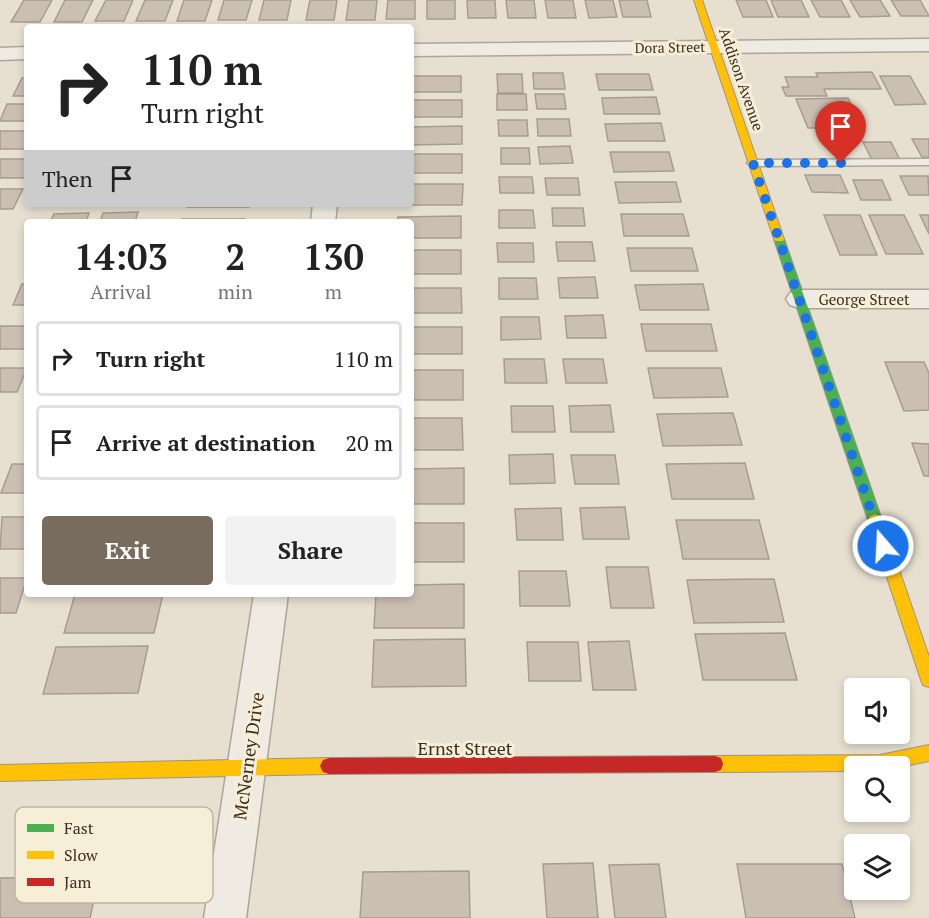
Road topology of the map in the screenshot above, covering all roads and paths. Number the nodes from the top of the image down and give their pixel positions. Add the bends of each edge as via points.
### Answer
1 (698, 0) edge
2 (929, 45) edge
3 (713, 46) junction
4 (414, 50) edge
5 (24, 53) edge
6 (0, 54) edge
7 (929, 162) edge
8 (753, 163) junction
9 (799, 299) junction
10 (929, 299) edge
11 (271, 597) edge
12 (929, 680) edge
13 (929, 753) edge
14 (247, 767) junction
15 (0, 773) edge
16 (225, 918) edge

1 - 3 street, Addison Avenue
2 - 3 street, Dora Street
3 - 4 street, Dora Street
3 - 8 street, Addison Avenue
5 - 6 street
7 - 8 lane
8 - 9 street, Addison Avenue
9 - 10 street, George Street
9 - 12 street, Addison Avenue
11 - 14 street, McNerney Drive
13 - 14 street, Ernst Street via 880,763
14 - 15 street, Ernst Street
14 - 16 street, McNerney Drive

